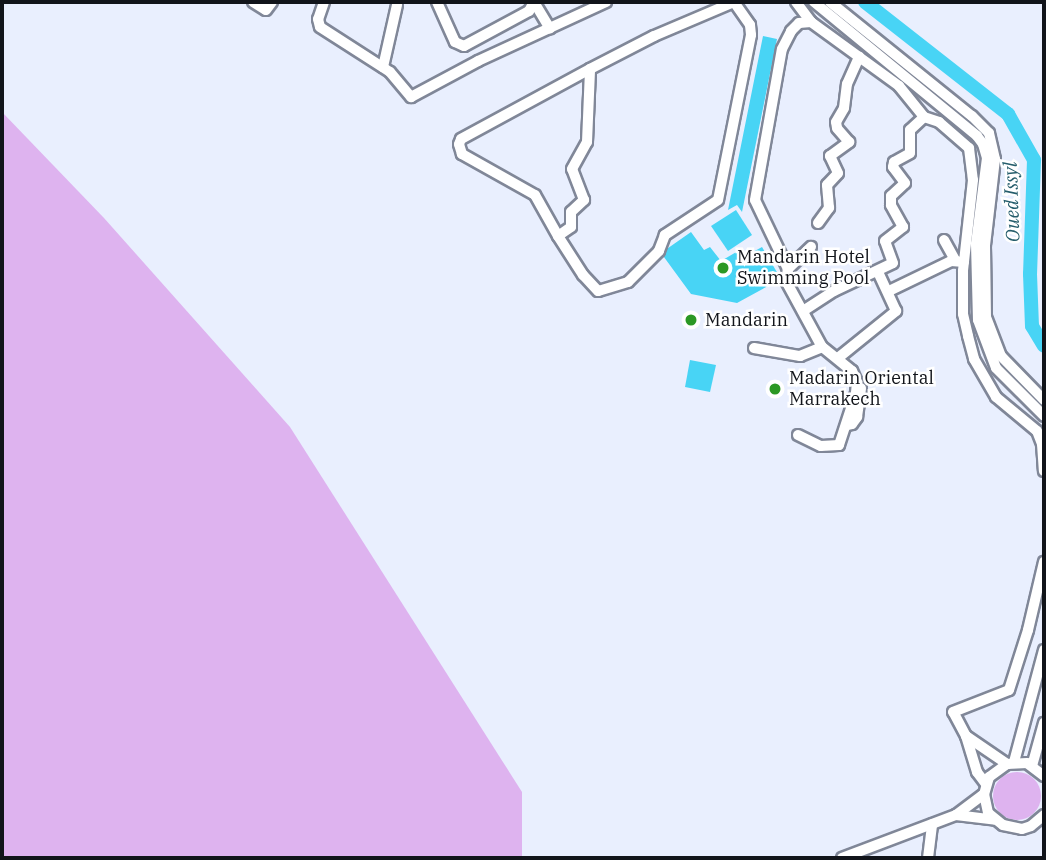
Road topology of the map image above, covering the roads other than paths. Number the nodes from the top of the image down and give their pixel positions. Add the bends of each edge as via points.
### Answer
1 (253, 2) edge
2 (271, 2) edge
3 (324, 2) edge
4 (437, 2) edge
5 (534, 2) edge
6 (734, 2) edge
7 (796, 2) edge
8 (814, 2) edge
9 (830, 2) edge
10 (397, 3) edge
11 (599, 3) edge
12 (811, 22) junction
13 (550, 29) junction
14 (460, 45) junction
15 (859, 57) junction
16 (472, 64) junction
17 (383, 67) junction
18 (590, 69) junction
19 (925, 117) junction
20 (818, 223) dead end
21 (558, 236) junction
22 (944, 240) dead end
23 (811, 247) dead end
24 (959, 261) junction
25 (788, 269) junction
26 (878, 272) junction
27 (889, 291) junction
28 (803, 312) junction
29 (822, 347) junction
30 (754, 348) dead end
31 (838, 358) junction
32 (1044, 400) edge
33 (1044, 416) edge
34 (798, 435) dead end
35 (1044, 471) edge
36 (1044, 562) edge
37 (1044, 650) edge
38 (1039, 688) edge
39 (1044, 723) edge
40 (966, 736) junction
41 (1011, 763) junction
42 (1037, 766) edge
43 (1044, 776) edge
44 (985, 789) junction
45 (956, 815) junction
46 (1044, 815) edge
47 (994, 820) junction
48 (932, 824) junction
49 (842, 858) edge
50 (928, 858) edge

1 - 2 street via 266,10
3 - 17 street via 320,27
4 - 14 street
5 - 13 street
5 - 14 street via 529,11 469,45
6 - 18 street
6 - 21 street via 750,25 751,35 718,200 665,235 659,251 628,282 604,292 593,289
7 - 12 street
8 - 33 street via 983,144 987,159 976,244 978,320 996,368
9 - 32 street via 989,133 995,159 984,254 986,317 1001,356
10 - 17 street
11 - 13 street
12 - 15 street
12 - 25 street via 799,23 782,49 755,200
13 - 16 street
14 - 16 street
15 - 19 street via 899,86
15 - 20 street via 836,122 849,142 830,156 838,173 827,185 829,208
16 - 17 street via 411,96
18 - 21 street via 587,142 572,169 584,200 570,212 571,227
18 - 21 street via 459,144 462,154 535,195
19 - 24 street via 939,122 972,154
19 - 26 street via 910,130 910,153 894,162 905,183 891,196 891,205 904,227 885,241 893,263
22 - 24 street
23 - 25 street
24 - 27 street
24 - 35 street via 963,314 974,359 996,397 1037,431
25 - 28 street via 786,281
26 - 27 street
26 - 28 street via 834,291
27 - 31 street via 896,311 892,317
28 - 29 street
29 - 30 street via 800,356
29 - 31 street
31 - 34 street via 857,382 839,445 821,446
36 - 40 street via 1009,690 953,712
37 - 38 street
38 - 41 street
39 - 42 street
40 - 41 street
40 - 44 street
41 - 42 street
41 - 44 street via 994,771
42 - 43 street
44 - 45 street
44 - 47 street via 985,804
45 - 47 street
45 - 48 street
46 - 47 street via 1022,829
48 - 49 street
48 - 50 street

